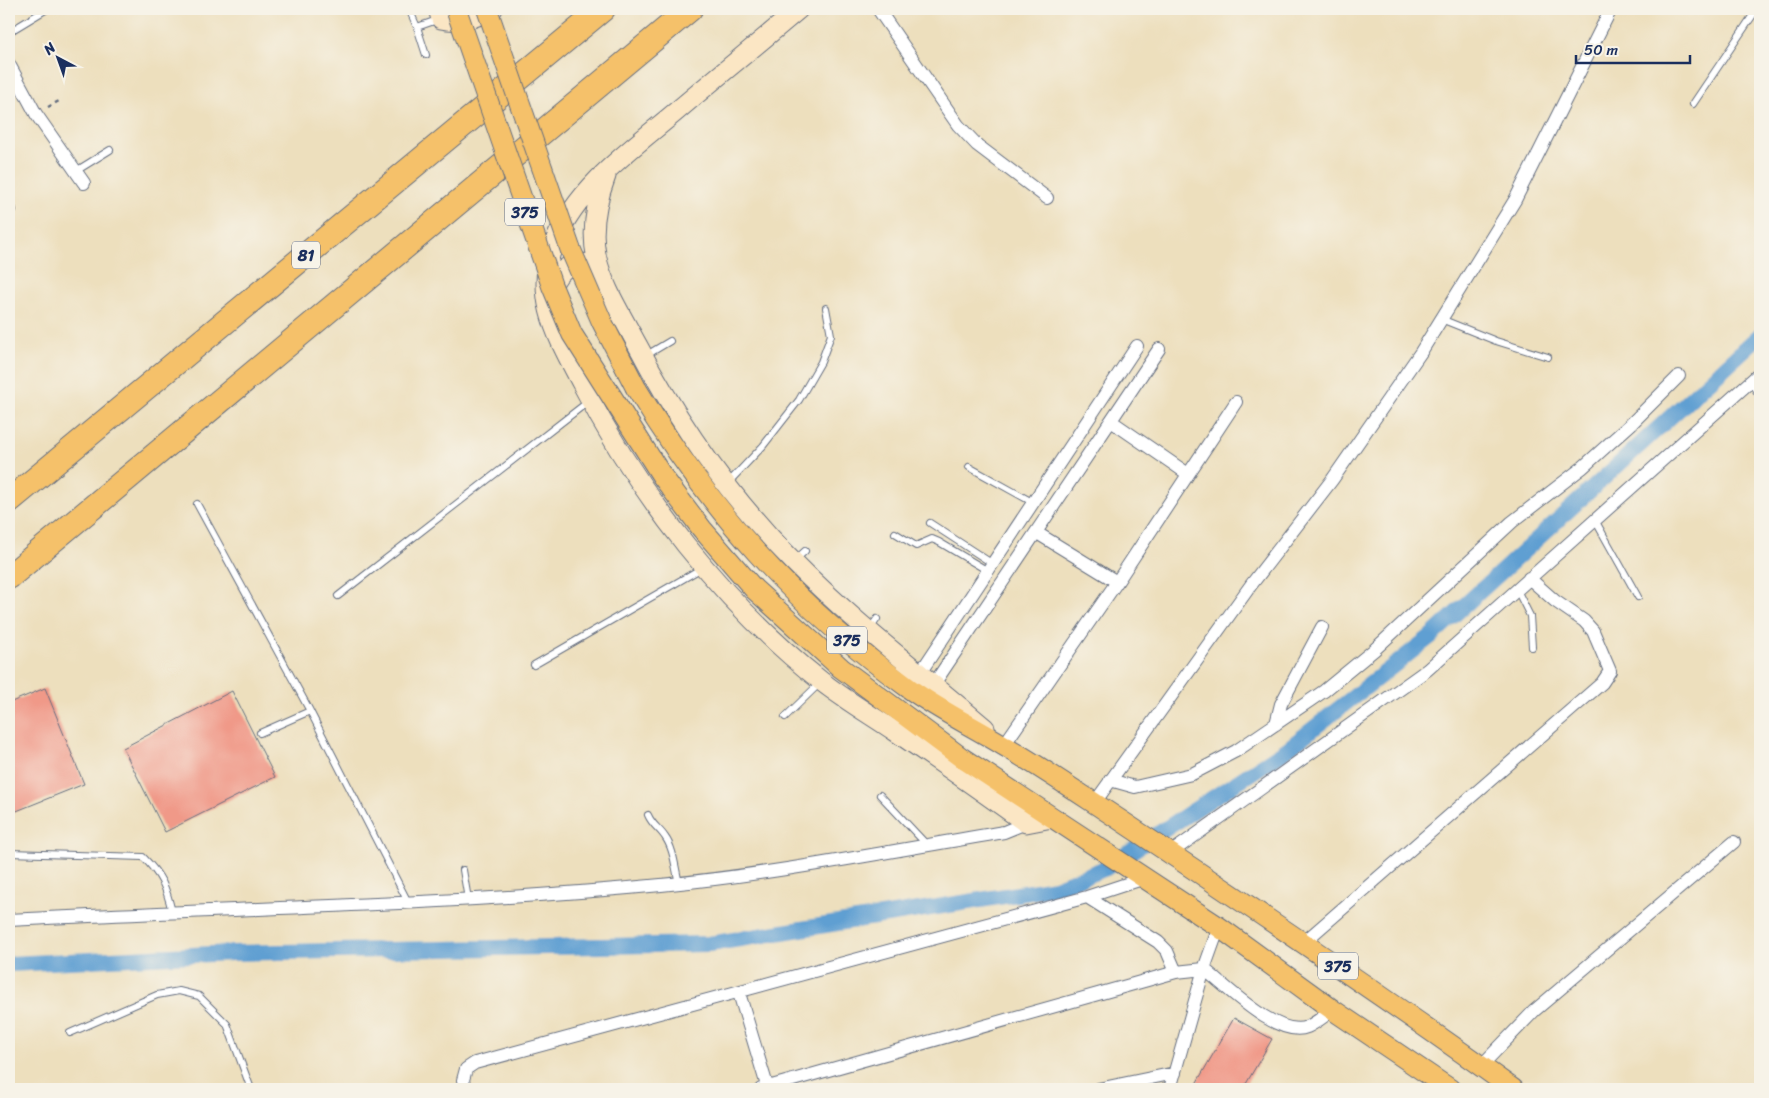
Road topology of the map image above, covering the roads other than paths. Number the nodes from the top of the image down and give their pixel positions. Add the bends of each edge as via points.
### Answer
1 (47, 9) edge
2 (409, 9) edge
3 (487, 9) edge
4 (493, 9) edge
5 (603, 9) edge
6 (690, 9) edge
7 (703, 9) edge
8 (799, 9) edge
9 (878, 9) edge
10 (1610, 9) edge
11 (1757, 9) edge
12 (445, 12) edge
13 (417, 28) junction
14 (9, 32) edge
15 (426, 55) dead end
16 (9, 64) edge
17 (580, 100) junction
18 (1693, 104) dead end
19 (110, 150) dead end
20 (609, 168) junction
21 (76, 171) junction
22 (84, 183) dead end
23 (9, 196) edge
24 (1047, 198) dead end
25 (9, 216) edge
26 (599, 268) junction
27 (546, 305) junction
28 (826, 308) dead end
29 (1441, 319) junction
30 (670, 341) dead end
31 (1137, 346) dead end
32 (1159, 349) dead end
33 (644, 357) junction
34 (1548, 357) dead end
35 (1679, 376) dead end
36 (1756, 376) edge
37 (1760, 391) edge
38 (590, 400) junction
39 (1236, 402) dead end
40 (1111, 421) junction
41 (969, 467) dead end
42 (1188, 474) junction
43 (726, 485) junction
44 (9, 501) edge
45 (1034, 503) junction
46 (197, 504) dead end
47 (1595, 520) junction
48 (930, 523) dead end
49 (895, 533) dead end
50 (1038, 533) junction
51 (705, 566) junction
52 (990, 568) junction
53 (9, 577) edge
54 (1529, 578) junction
55 (1117, 582) junction
56 (1517, 590) junction
57 (338, 596) dead end
58 (1638, 597) dead end
59 (1322, 627) dead end
60 (1532, 647) dead end
61 (534, 665) dead end
62 (927, 679) junction
63 (822, 681) junction
64 (310, 711) junction
65 (785, 718) dead end
66 (1276, 724) junction
67 (260, 733) dead end
68 (1004, 745) junction
69 (1110, 780) junction
70 (880, 795) dead end
71 (1094, 804) junction
72 (648, 816) dead end
73 (1052, 818) junction
74 (1026, 823) junction
75 (1734, 842) dead end
76 (926, 845) junction
77 (1164, 851) junction
78 (9, 853) edge
79 (463, 870) dead end
80 (1138, 873) junction
81 (679, 883) junction
82 (1087, 897) junction
83 (468, 899) junction
84 (408, 902) junction
85 (172, 912) junction
86 (9, 920) edge
87 (1219, 927) junction
88 (1303, 943) junction
89 (1204, 969) junction
90 (1176, 972) junction
91 (739, 993) junction
92 (1333, 1010) junction
93 (70, 1034) dead end
94 (1481, 1066) junction
95 (1175, 1073) junction
96 (251, 1089) edge
97 (465, 1089) edge
98 (766, 1089) edge
99 (1098, 1089) edge
100 (1170, 1089) edge
101 (1450, 1089) edge
102 (1486, 1089) edge
103 (1513, 1089) edge

1 - 14 lane
2 - 13 lane
3 - 68 main road, 375, bridge via 570,248 602,322 636,388 684,464 728,522 791,591 862,653 911,690
4 - 12 main road via 480,16 453,21
5 - 44 highway, 81
6 - 17 highway
7 - 17 highway
8 - 20 main road
9 - 24 street via 958,125 977,146
10 - 29 street via 1516,200
11 - 18 lane
12 - 13 lane
12 - 73 main road, 375, bridge via 572,334 682,504 734,567 781,616 841,668 962,758
13 - 15 lane
16 - 21 street via 36,114
17 - 53 highway
19 - 21 lane
20 - 26 main road via 594,222 593,243
20 - 27 main road via 579,201 555,240 545,273
21 - 22 street
23 - 25 lane via 14,210
26 - 27 main road via 579,263 564,268 553,283
26 - 33 main road
27 - 38 main road
28 - 43 lane via 831,335 822,362 793,408
29 - 34 lane
29 - 69 street via 1332,480 1251,584
30 - 33 lane
31 - 45 street
32 - 40 street
33 - 43 main road
35 - 66 street via 1582,468 1512,522 1350,670
36 - 37 street
36 - 47 street
38 - 51 main road via 639,484 679,538
38 - 57 lane
39 - 42 street
40 - 42 street
40 - 50 street
41 - 45 lane
42 - 55 street
43 - 62 main road
45 - 52 street
46 - 64 lane
47 - 54 street
47 - 58 lane
48 - 52 lane
49 - 52 lane via 916,546 932,539
50 - 55 street
50 - 62 street
51 - 61 lane
51 - 63 main road via 763,629
52 - 62 street
54 - 56 street
54 - 88 street via 1593,631 1610,671 1602,683
55 - 68 street
56 - 60 lane via 1530,616
56 - 77 street via 1427,670
59 - 66 street via 1280,704
62 - 68 main road
63 - 65 lane
63 - 74 main road
64 - 67 lane
64 - 84 lane
66 - 69 street via 1192,774 1135,787
68 - 71 main road, 375
69 - 71 street
70 - 76 lane
71 - 77 main road, 375
72 - 81 lane via 671,848
73 - 74 main road
73 - 80 main road, 375
74 - 76 street via 1004,832
75 - 94 street via 1534,1012
76 - 81 street
77 - 88 main road, 375
78 - 85 lane via 143,857 159,873
79 - 83 lane
80 - 82 street
80 - 87 main road, 375
81 - 83 street
82 - 90 street via 1158,942 1167,951
82 - 91 street
83 - 84 street
84 - 85 street
85 - 86 street
87 - 89 street
87 - 92 main road, 375
88 - 94 main road, 375
89 - 90 street
89 - 92 street via 1271,1021 1289,1029 1307,1027
89 - 95 street
90 - 98 street
91 - 97 street via 475,1064 466,1069
91 - 98 street
92 - 101 main road, 375
93 - 96 lane via 157,995 179,991 199,996 227,1024
94 - 102 main road
94 - 103 main road, 375
95 - 99 street
95 - 100 street

